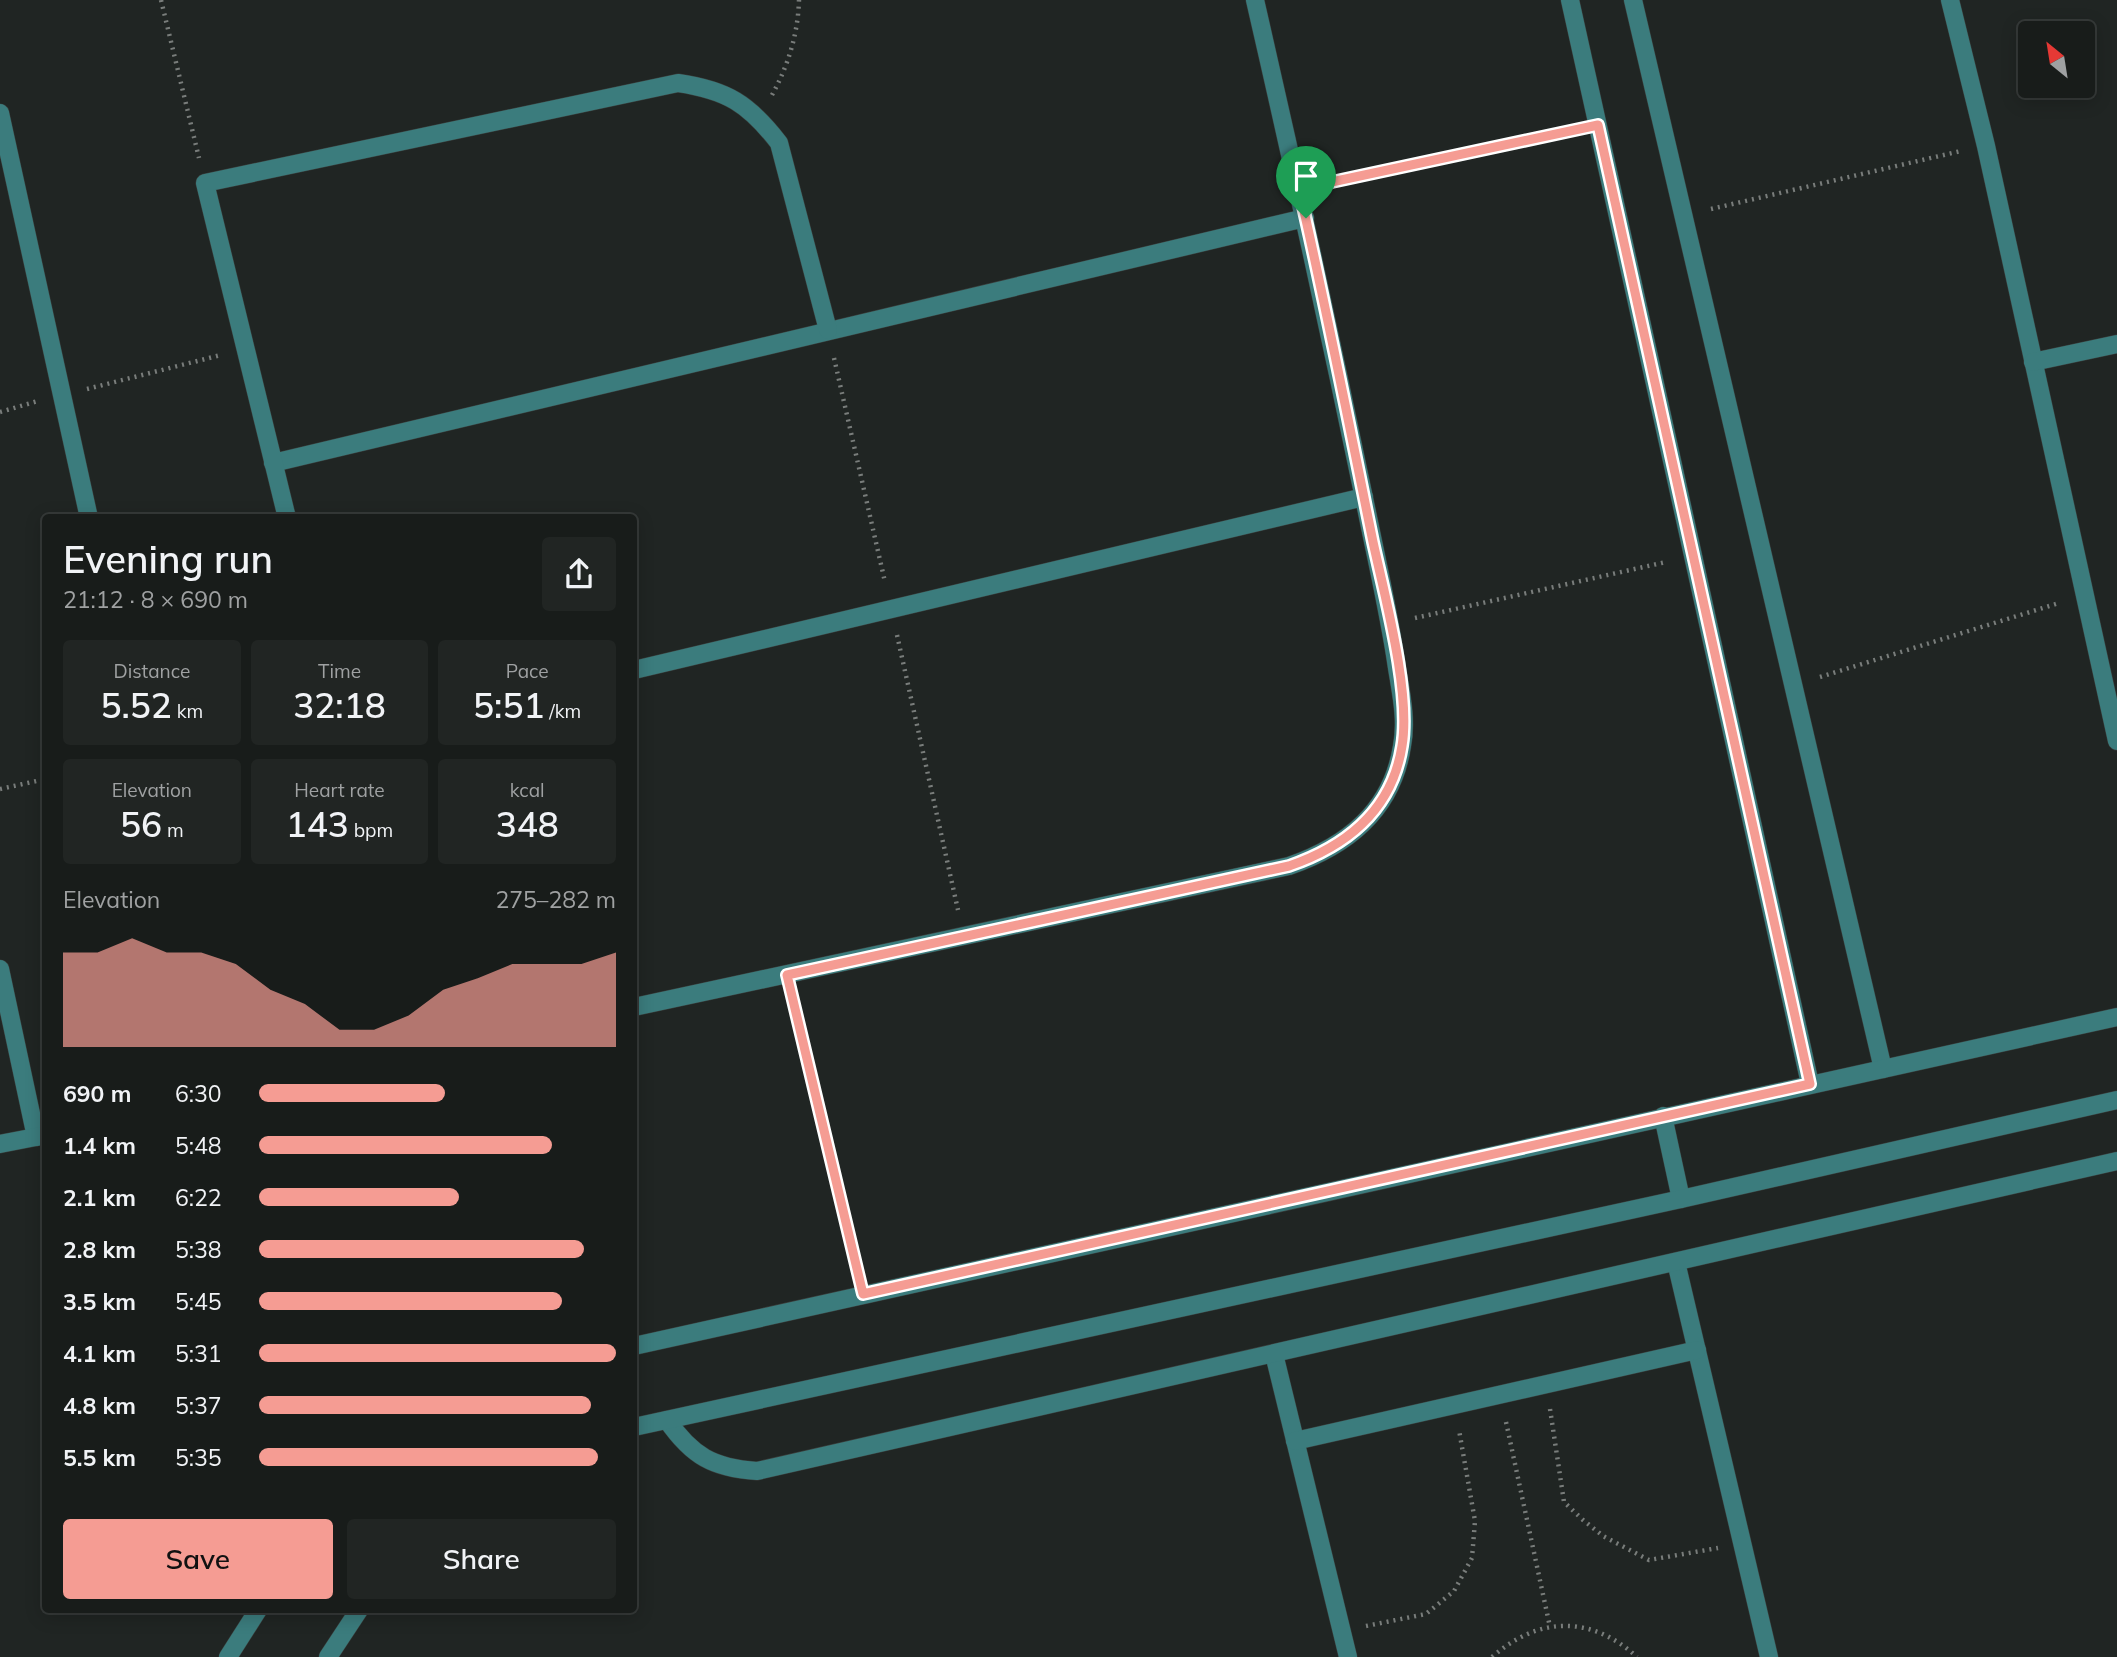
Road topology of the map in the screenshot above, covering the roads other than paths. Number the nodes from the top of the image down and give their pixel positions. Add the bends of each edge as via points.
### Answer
1 (1255, 0) edge
2 (1570, 0) edge
3 (1633, 0) edge
4 (1950, 0) edge
5 (0, 113) edge
6 (1306, 218) junction
7 (828, 330) junction
8 (2117, 344) edge
9 (2033, 362) junction
10 (273, 463) junction
11 (1364, 497) junction
12 (88, 514) edge
13 (285, 514) edge
14 (637, 669) edge
15 (2117, 741) edge
16 (0, 969) edge
17 (637, 1006) edge
18 (2117, 1017) edge
19 (1883, 1069) junction
20 (1810, 1084) junction
21 (2117, 1100) edge
22 (1663, 1116) junction
23 (41, 1136) edge
24 (0, 1144) edge
25 (2117, 1161) edge
26 (1681, 1199) junction
27 (1676, 1262) junction
28 (637, 1345) edge
29 (1697, 1350) junction
30 (1274, 1354) junction
31 (667, 1420) junction
32 (637, 1426) edge
33 (1295, 1440) junction
34 (256, 1613) edge
35 (357, 1613) edge
36 (228, 1657) edge
37 (328, 1657) edge
38 (1348, 1657) edge
39 (1769, 1657) edge

1 - 6 street
2 - 20 street
3 - 19 street
4 - 9 street
5 - 12 street
6 - 7 street
6 - 11 street
7 - 10 street
7 - 10 street via 779,143 759,118 718,92 678,83 205,183
8 - 9 street
9 - 15 street
10 - 13 street
11 - 14 street
11 - 17 street via 1404,710 1402,746 1393,779 1376,810 1352,836 1322,855 1289,866
16 - 23 street
18 - 19 street
19 - 20 street
20 - 22 street
21 - 26 street
22 - 26 street
22 - 28 street
23 - 24 street
25 - 27 street
26 - 31 street
27 - 29 street
27 - 30 street
29 - 33 street
29 - 39 street
30 - 31 street via 757,1471 730,1469 704,1459 683,1443
30 - 33 street
31 - 32 street
33 - 38 street
34 - 36 street
35 - 37 street

